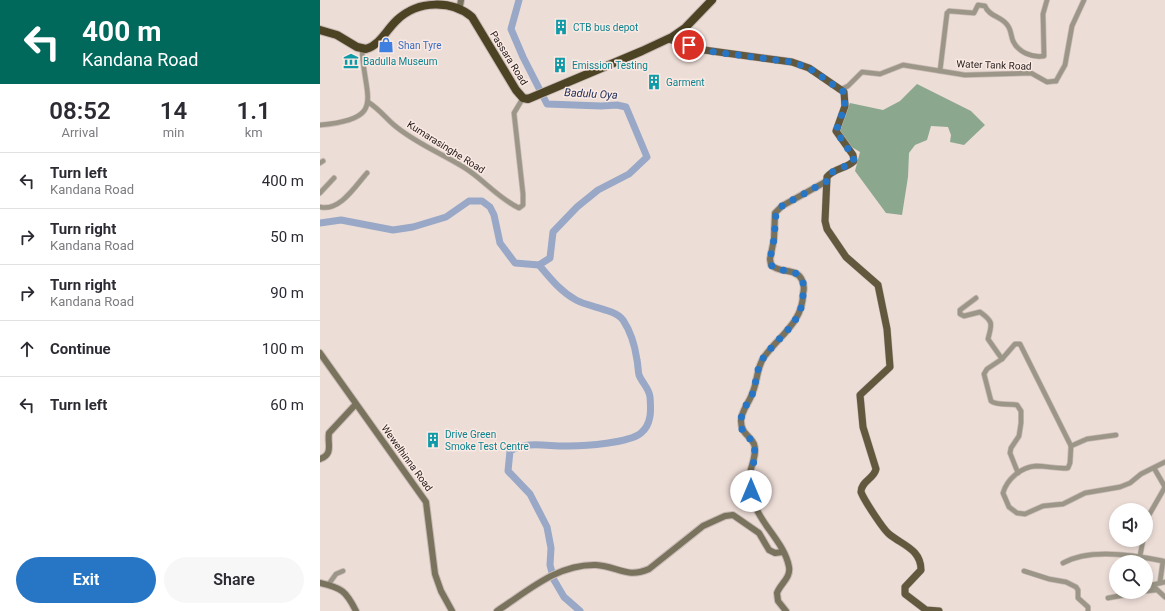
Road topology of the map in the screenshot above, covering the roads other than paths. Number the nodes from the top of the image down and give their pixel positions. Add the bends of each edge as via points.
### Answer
1 (712, 0) edge
2 (1046, 0) edge
3 (1084, 0) edge
4 (461, 3) edge
5 (320, 30) edge
6 (668, 39) junction
7 (362, 49) junction
8 (940, 71) junction
9 (842, 89) junction
10 (523, 98) junction
11 (368, 102) junction
12 (320, 125) edge
13 (367, 173) dead end
14 (334, 178) dead end
15 (827, 181) junction
16 (320, 193) edge
17 (320, 207) edge
18 (976, 298) dead end
19 (320, 353) edge
20 (1002, 360) junction
21 (355, 405) junction
22 (1116, 435) dead end
23 (1070, 446) junction
24 (320, 459) edge
25 (1165, 462) edge
26 (1154, 468) junction
27 (1018, 473) junction
28 (1165, 487) edge
29 (1153, 508) edge
30 (783, 552) junction
31 (1109, 555) edge
32 (1153, 559) edge
33 (1063, 563) dead end
34 (343, 571) dead end
35 (1024, 571) dead end
36 (1163, 582) edge
37 (322, 584) edge
38 (1153, 585) edge
39 (1153, 586) edge
40 (1153, 590) edge
41 (1156, 590) junction
42 (1165, 597) edge
43 (356, 611) edge
44 (452, 611) edge
45 (497, 611) edge
46 (786, 611) edge
47 (939, 611) edge
48 (1088, 611) edge

1 - 6 highway, Passara Road via 685,28
2 - 8 street via 1043,14 1044,56 1030,56 1017,47 1008,26 988,12 985,6 978,5 973,14 948,11
3 - 8 street, Water Tank Road via 1072,26 1066,65 1056,81 1047,82 1031,73 965,75
4 - 7 highway, Passara Road via 443,0 416,7 398,18 373,46
4 - 10 highway, Passara Road
5 - 7 highway via 337,35
6 - 9 main road via 709,51 792,62 809,68
6 - 10 highway, Passara Road via 535,98
7 - 11 street
8 - 9 street, Water Tank Road via 903,65 880,74 862,72
9 - 15 main road via 845,106 836,131 853,155 854,161 832,172
10 - 11 street, Kumarasinghe Road via 514,113 523,194 523,205 519,208 505,201 465,168 424,147
11 - 12 street via 366,109 349,121
13 - 17 street via 335,206
14 - 16 street
15 - 30 street via 782,206 776,213 771,265 779,271 792,271 797,274 804,287 803,301 801,312 758,368 753,393 743,411 741,421 744,435 753,444 754,450 749,480 753,501
15 - 47 main road via 827,229 846,257 878,285 888,329 890,367 860,395 863,427 876,469 863,484 861,492 888,534 908,545 917,555 921,570 904,587 905,594 926,610
18 - 20 street via 960,310 960,314 964,316 980,312 990,319 992,324 988,339
19 - 21 street, Wewelhinna Road
20 - 23 street via 1010,348 1020,344
20 - 27 street via 987,369 984,374 990,401 995,404 1018,405 1021,411 1019,436 1010,453
21 - 24 street via 329,433 329,452 326,457
21 - 44 street, Wewelhinna Road via 426,502 435,574
22 - 23 street via 1087,439
23 - 27 street via 1068,468 1035,466
25 - 26 street
26 - 27 street via 1120,487 1085,493 1063,504 1043,506 1025,514 1009,506 1003,493 1005,486
26 - 28 street
28 - 29 street
30 - 45 street via 775,553 769,550 759,533 733,515 725,516 703,526 639,574 628,574 607,566 596,565 569,568 544,579
30 - 46 street via 789,566 789,575 777,593 778,601
31 - 33 street via 1084,555
32 - 36 street via 1163,561
34 - 37 street
35 - 48 street via 1076,587 1078,598 1088,607
36 - 38 street
37 - 43 street via 340,589 349,597
39 - 41 street
40 - 41 street
41 - 42 street

